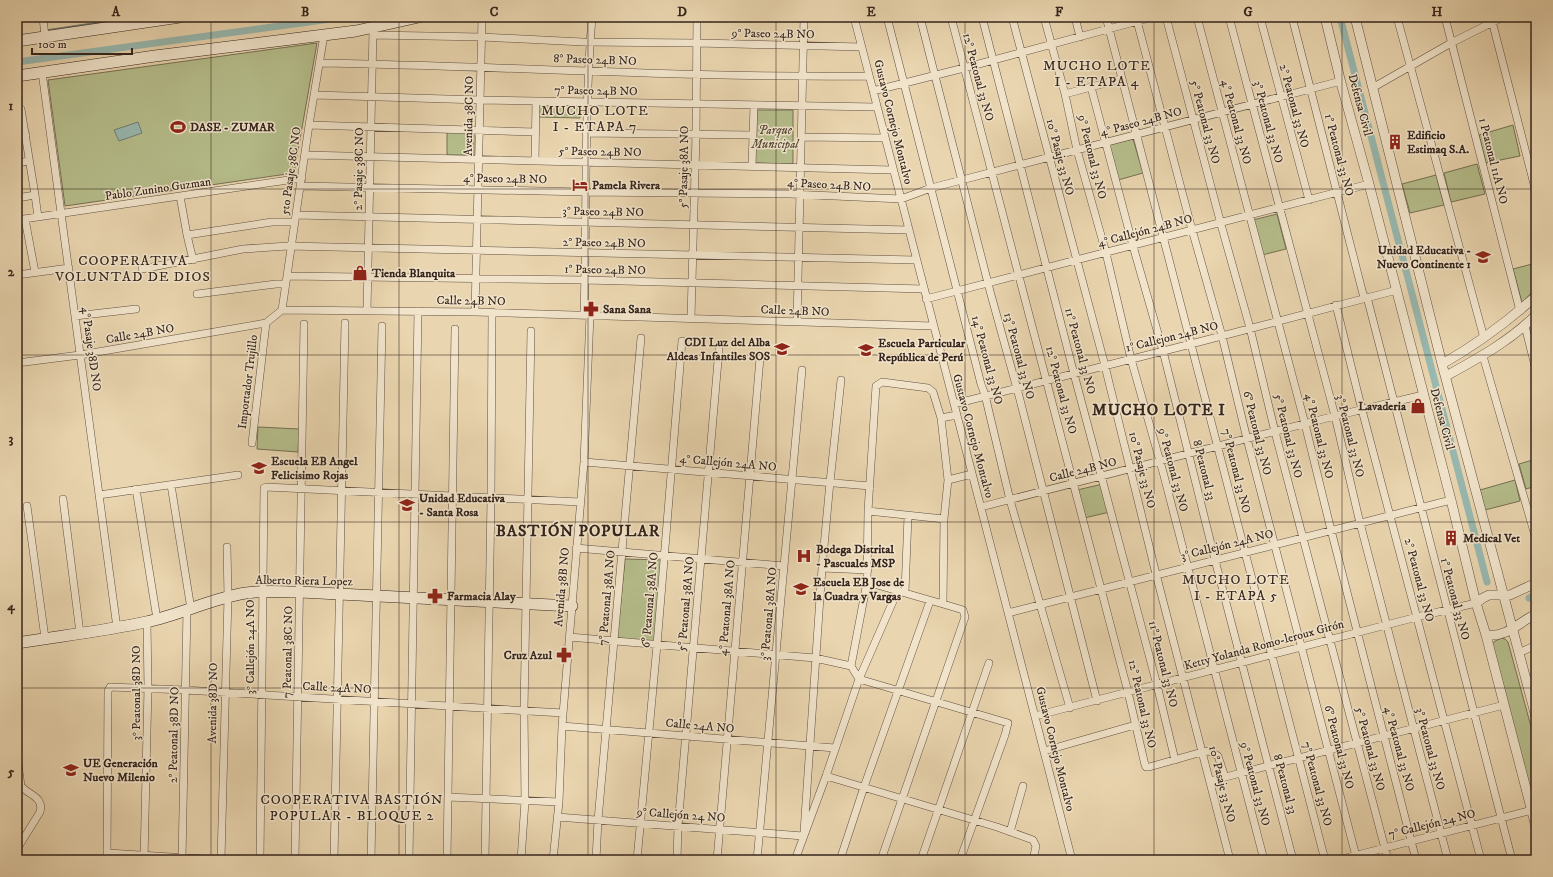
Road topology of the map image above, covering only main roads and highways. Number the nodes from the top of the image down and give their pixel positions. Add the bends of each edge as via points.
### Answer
1 (180, 17) edge
2 (419, 17) edge
3 (166, 18) edge
4 (17, 41) edge
5 (17, 76) edge
6 (572, 606) road end
7 (17, 642) edge

1 - 3 main road
2 - 5 main road via 373,31 155,56
3 - 4 main road
6 - 7 main road, Alberto Riera Lopez via 300,592 246,593 152,621

